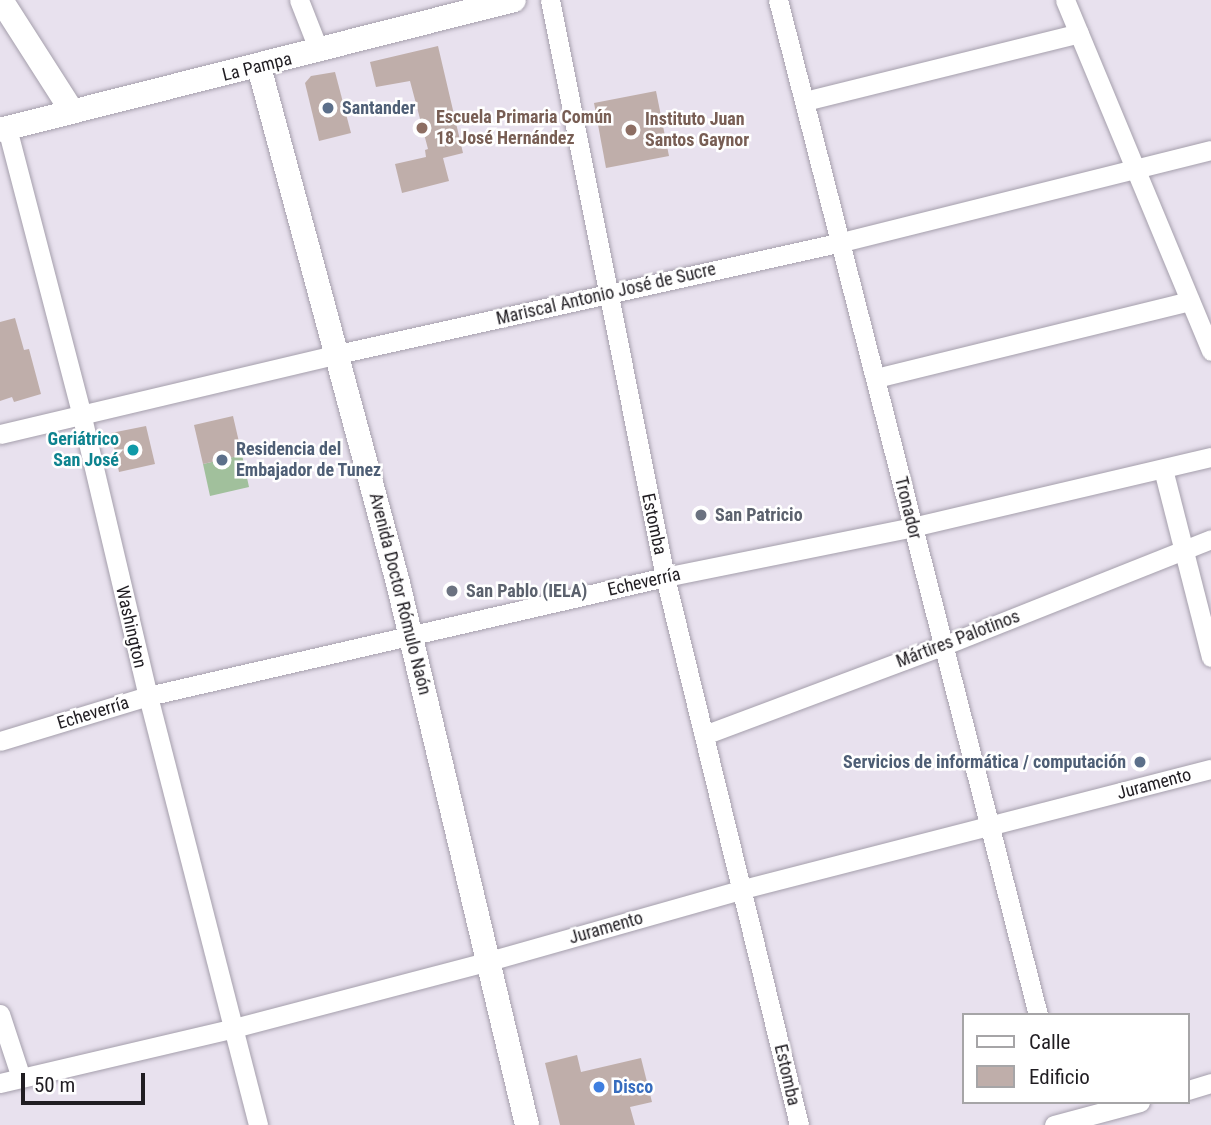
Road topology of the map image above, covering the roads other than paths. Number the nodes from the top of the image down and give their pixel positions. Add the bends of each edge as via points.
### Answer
1 (1, 0) edge
2 (299, 0) edge
3 (514, 0) edge
4 (550, 0) edge
5 (778, 0) edge
6 (1065, 0) edge
7 (1079, 33) junction
8 (319, 51) junction
9 (259, 67) junction
10 (804, 101) junction
11 (72, 111) junction
12 (3, 129) edge
13 (1211, 150) edge
14 (1136, 168) junction
15 (842, 242) junction
16 (607, 294) junction
17 (1190, 301) junction
18 (1211, 351) edge
19 (338, 354) junction
20 (876, 379) junction
21 (81, 413) junction
22 (0, 434) edge
23 (1211, 457) edge
24 (1163, 470) junction
25 (912, 527) junction
26 (1211, 539) edge
27 (1185, 550) junction
28 (665, 577) junction
29 (411, 635) junction
30 (945, 645) junction
31 (1211, 657) edge
32 (148, 696) junction
33 (704, 735) junction
34 (0, 741) edge
35 (1211, 769) edge
36 (990, 826) junction
37 (743, 889) junction
38 (489, 961) junction
39 (1037, 1013) edge
40 (0, 1014) edge
41 (234, 1028) junction
42 (22, 1078) junction
43 (0, 1083) edge
44 (1211, 1083) edge
45 (1190, 1089) edge
46 (1061, 1104) edge
47 (1133, 1104) edge
48 (1062, 1124) edge
49 (258, 1125) edge
50 (527, 1125) edge
51 (799, 1125) edge

1 - 11 street
2 - 8 street
3 - 8 street, La Pampa
4 - 16 street, Estomba
5 - 10 street, Tronador
6 - 7 street
7 - 10 street
7 - 14 street
8 - 9 street, La Pampa
9 - 11 street, La Pampa
9 - 19 street, Avenida Doctor Rómulo Naón
10 - 15 street, Tronador
11 - 12 street, La Pampa
12 - 21 street, Washington
13 - 14 street, Mariscal Antonio José de Sucre
14 - 15 street, Mariscal Antonio José de Sucre
14 - 17 street
15 - 16 street, Mariscal Antonio José de Sucre
15 - 20 street, Tronador
16 - 19 street, Mariscal Antonio José de Sucre
16 - 28 street, Estomba
17 - 18 street
17 - 20 street
19 - 21 street, Mariscal Antonio José de Sucre
19 - 29 street, Avenida Doctor Rómulo Naón
20 - 25 street, Tronador
21 - 22 street, Mariscal Antonio José de Sucre
21 - 32 street, Washington
23 - 24 street, Echeverría
24 - 25 street, Echeverría
24 - 27 street
25 - 28 street, Echeverría
25 - 30 street, Tronador
26 - 27 street, Mártires Palotinos
27 - 30 street, Mártires Palotinos
27 - 31 street
28 - 29 street, Echeverría
28 - 33 street, Estomba
29 - 32 street, Echeverría
29 - 38 street, Avenida Doctor Rómulo Naón
30 - 33 street, Mártires Palotinos
30 - 36 street, Tronador
32 - 34 street, Echeverría
32 - 41 street, Washington
33 - 37 street, Estomba
35 - 36 street, Juramento
36 - 37 street, Juramento
36 - 39 street, Tronador
37 - 38 street, Juramento
37 - 51 street, Estomba
38 - 41 street, Juramento
38 - 50 street, Avenida Doctor Rómulo Naón
40 - 42 street
41 - 42 street, Juramento
41 - 49 street, Washington
42 - 43 street, Juramento
44 - 45 street
46 - 48 street
47 - 48 street

